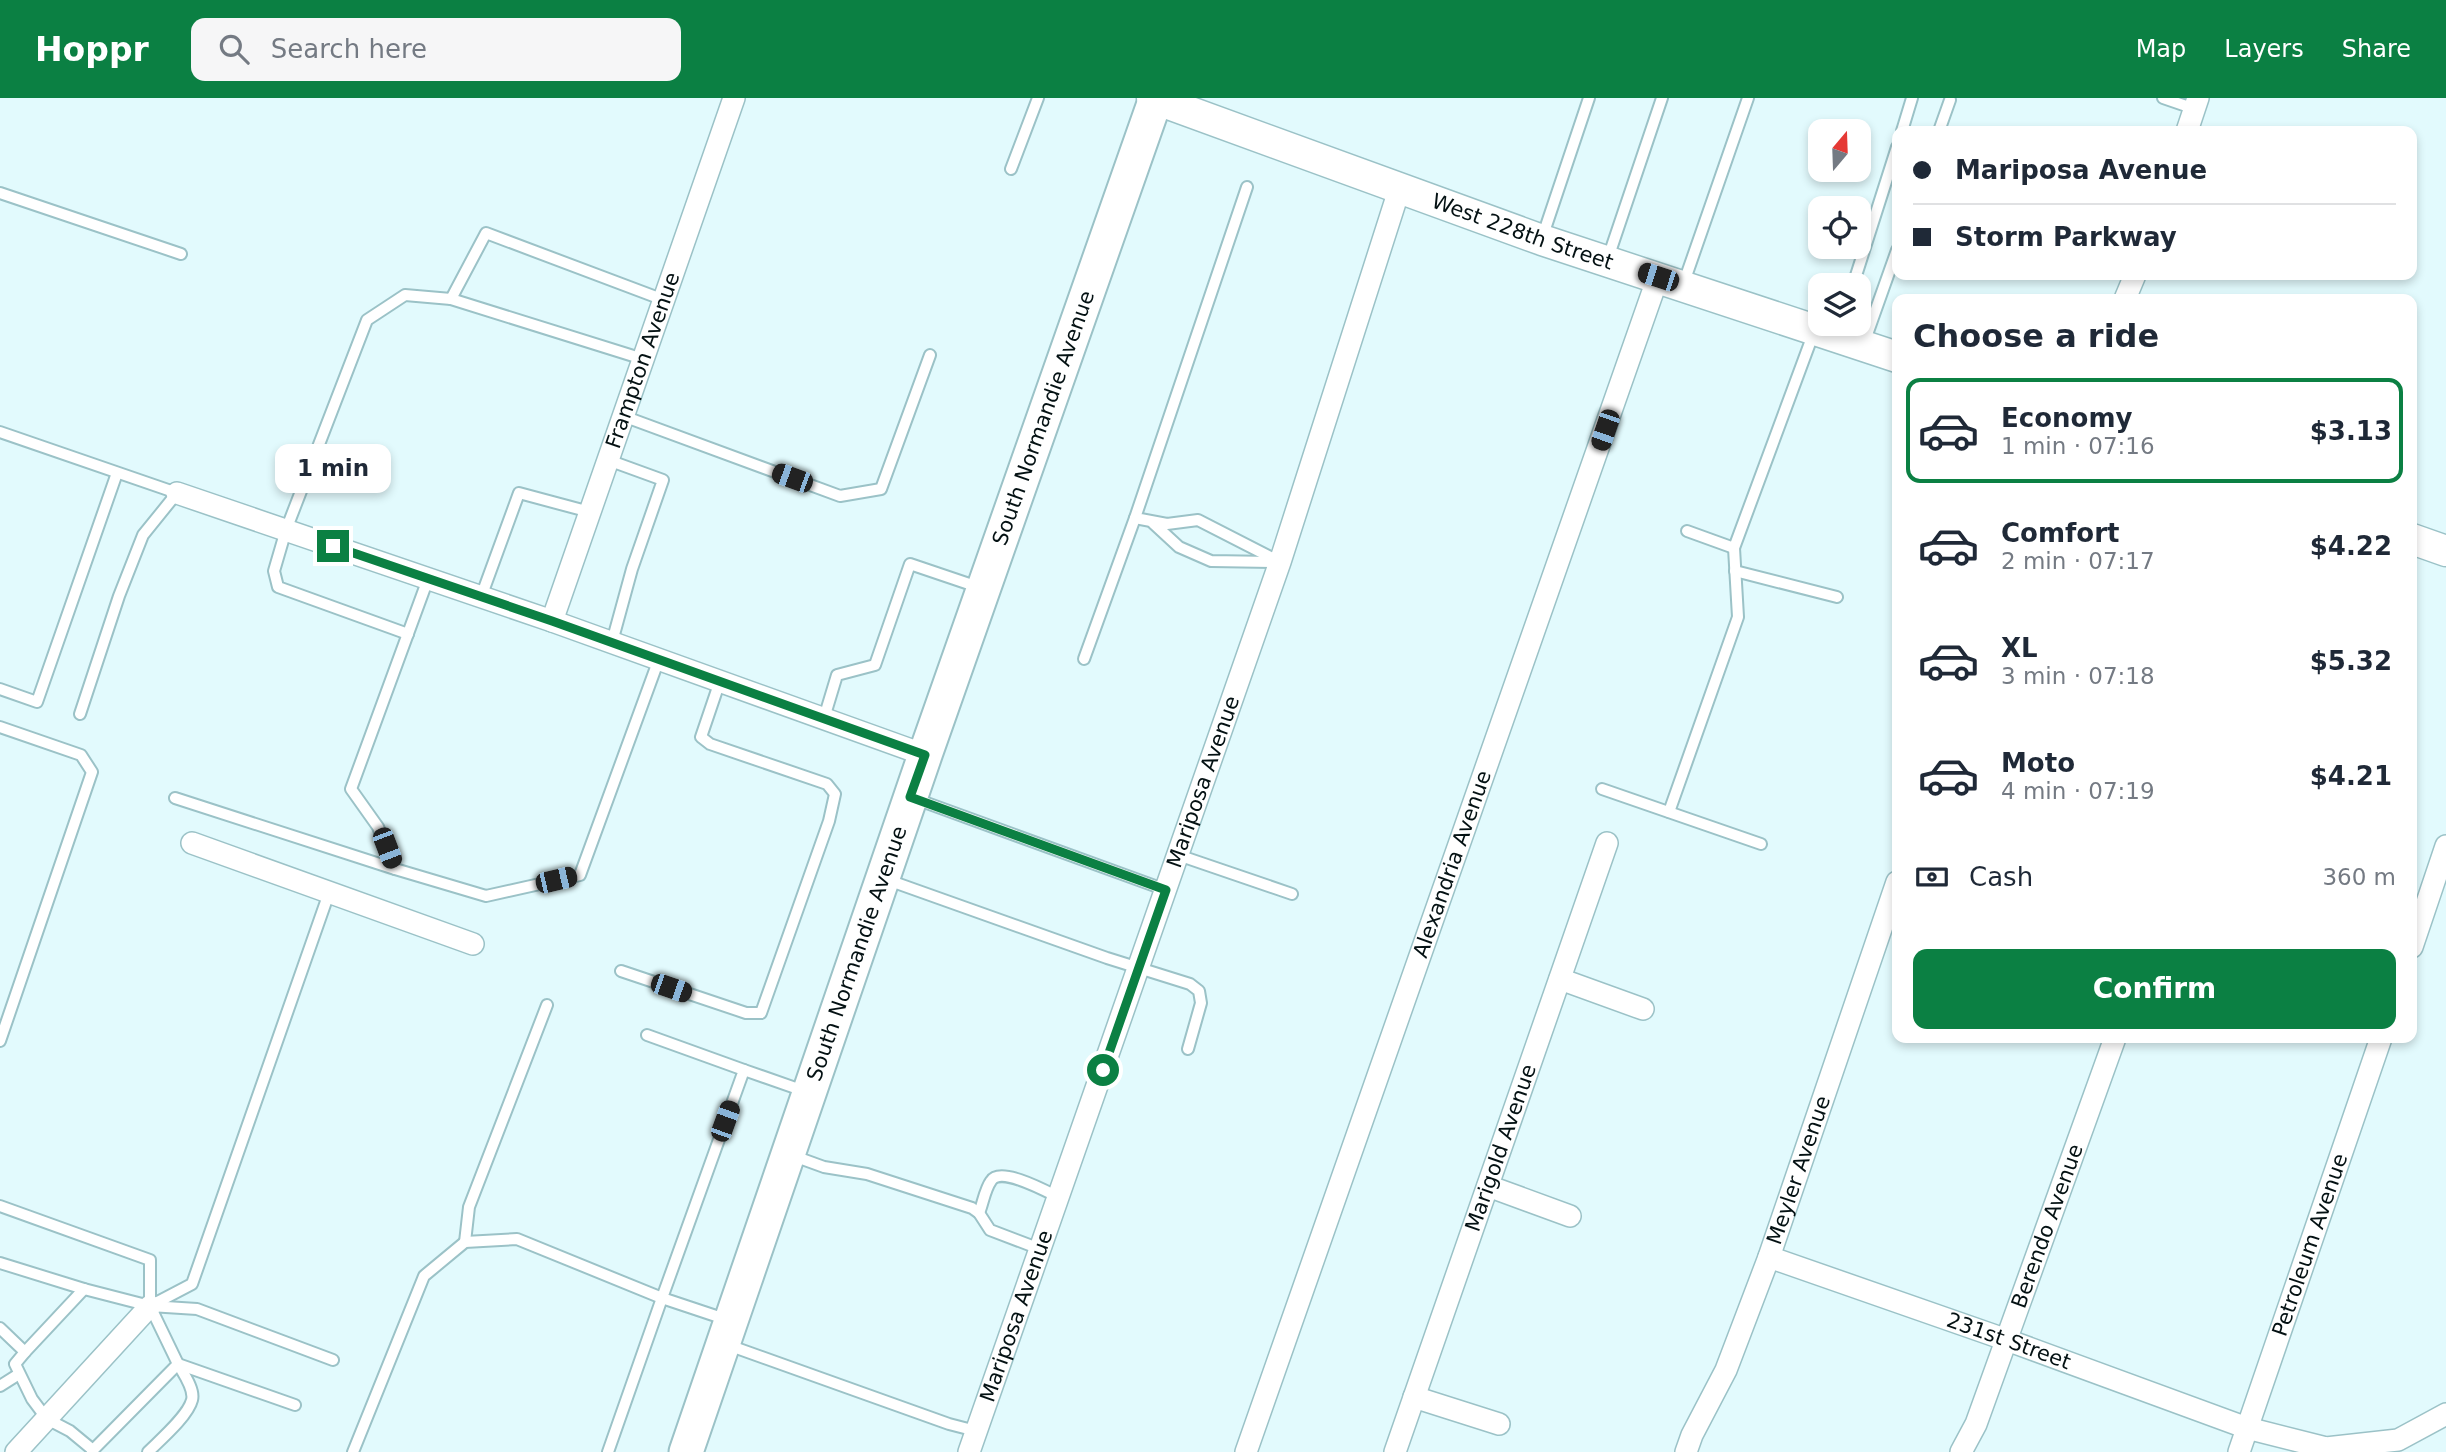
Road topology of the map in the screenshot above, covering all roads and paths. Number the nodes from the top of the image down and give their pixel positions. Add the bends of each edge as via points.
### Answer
1 (734, 98) edge
2 (1038, 98) edge
3 (1155, 98) edge
4 (1589, 98) edge
5 (1662, 98) edge
6 (1748, 98) edge
7 (1912, 98) edge
8 (2162, 98) edge
9 (1950, 100) dead end
10 (2196, 104) edge
11 (1904, 126) edge
12 (1941, 126) edge
13 (2189, 126) edge
14 (1892, 163) edge
15 (1011, 169) dead end
16 (1247, 187) dead end
17 (1400, 187) junction
18 (0, 193) edge
19 (1542, 240) junction
20 (181, 254) dead end
21 (1892, 257) edge
22 (1607, 261) junction
23 (1857, 273) edge
24 (1671, 281) junction
25 (1871, 288) edge
26 (452, 299) junction
27 (664, 300) junction
28 (1808, 324) edge
29 (1838, 336) edge
30 (1844, 336) edge
31 (930, 355) dead end
32 (1892, 355) edge
33 (643, 359) junction
34 (623, 416) junction
35 (0, 432) edge
36 (608, 460) junction
37 (117, 472) junction
38 (177, 493) junction
39 (590, 512) junction
40 (1135, 518) junction
41 (1153, 523) junction
42 (286, 530) junction
43 (1687, 531) dead end
44 (2417, 541) edge
45 (1734, 548) junction
46 (2446, 551) edge
47 (1280, 562) junction
48 (1735, 571) junction
49 (428, 579) junction
50 (983, 589) junction
51 (481, 597) junction
52 (1837, 597) dead end
53 (552, 621) junction
54 (408, 634) junction
55 (612, 642) junction
56 (659, 659) junction
57 (1084, 659) dead end
58 (720, 681) junction
59 (0, 689) edge
60 (80, 714) dead end
61 (824, 718) junction
62 (0, 727) edge
63 (925, 755) junction
64 (1602, 789) dead end
65 (910, 797) junction
66 (175, 798) dead end
67 (1669, 812) junction
68 (192, 843) dead end
69 (1607, 843) dead end
70 (1761, 844) dead end
71 (2446, 846) edge
72 (1178, 855) junction
73 (395, 869) junction
74 (883, 878) junction
75 (1166, 890) junction
76 (329, 893) junction
77 (1292, 894) dead end
78 (1892, 897) edge
79 (2417, 932) edge
80 (472, 944) dead end
81 (1138, 968) junction
82 (621, 971) dead end
83 (1560, 979) junction
84 (547, 1005) dead end
85 (1643, 1009) dead end
86 (647, 1035) dead end
87 (0, 1041) edge
88 (2113, 1043) edge
89 (2379, 1043) edge
90 (1188, 1049) dead end
91 (744, 1070) junction
92 (809, 1093) junction
93 (788, 1154) junction
94 (1488, 1186) junction
95 (1058, 1197) junction
96 (0, 1206) edge
97 (979, 1213) junction
98 (1570, 1216) dead end
99 (465, 1242) junction
100 (1040, 1249) junction
101 (1769, 1257) junction
102 (0, 1263) edge
103 (84, 1289) junction
104 (662, 1298) junction
105 (150, 1306) junction
106 (0, 1328) edge
107 (727, 1332) junction
108 (2007, 1340) junction
109 (25, 1352) junction
110 (333, 1360) dead end
111 (178, 1364) junction
112 (19, 1374) junction
113 (0, 1386) edge
114 (1414, 1397) junction
115 (295, 1405) dead end
116 (2446, 1414) edge
117 (47, 1419) junction
118 (1499, 1424) dead end
119 (2247, 1428) junction
120 (976, 1431) junction
121 (93, 1451) edge
122 (16, 1452) edge
123 (148, 1452) edge
124 (353, 1452) edge
125 (608, 1452) edge
126 (686, 1452) edge
127 (969, 1452) edge
128 (1247, 1452) edge
129 (1395, 1452) edge
130 (1686, 1452) edge
131 (1961, 1452) edge
132 (2239, 1452) edge

1 - 27 street, Frampton Avenue
2 - 15 lane
3 - 17 street, West 228th Street
3 - 50 main road, South Normandie Avenue
4 - 19 lane
5 - 22 lane
6 - 24 lane
7 - 11 lane
8 - 10 lane
9 - 12 lane
10 - 13 street
14 - 23 lane
16 - 40 lane
17 - 19 street, West 228th Street
17 - 47 street, Mariposa Avenue
18 - 20 lane
19 - 22 street, West 228th Street
21 - 25 lane
22 - 24 street, West 228th Street
24 - 28 street, West 228th Street
24 - 128 street, Alexandria Avenue
26 - 27 lane via 486,233
26 - 33 lane
26 - 42 lane via 405,295 367,320
27 - 33 street, Frampton Avenue
29 - 45 lane
30 - 32 street, West 228th Street
31 - 34 lane via 881,489 840,496
33 - 34 street, Frampton Avenue
34 - 36 street, Frampton Avenue
35 - 37 lane
36 - 39 street, Frampton Avenue
36 - 55 lane via 663,480
37 - 38 lane
37 - 59 lane via 37,702
38 - 42 street
38 - 60 lane via 143,535
39 - 51 lane via 519,493
39 - 53 street, Frampton Avenue
40 - 41 lane
40 - 57 lane
41 - 47 lane via 1198,520
41 - 47 lane via 1179,547 1211,561
42 - 49 street
42 - 54 lane via 274,571 278,587
43 - 45 lane
44 - 46 street
45 - 48 lane
47 - 72 street, Mariposa Avenue
48 - 52 lane
48 - 67 lane via 1738,617
49 - 51 street
49 - 54 lane
50 - 61 lane via 909,564 875,665 837,674
50 - 63 main road, South Normandie Avenue
51 - 53 street
53 - 55 street
54 - 73 lane via 351,789 378,827
55 - 56 street
56 - 58 street
56 - 73 lane via 580,875 486,897
58 - 61 street
58 - 82 lane via 701,737 827,784 835,794 829,821 761,1013 746,1013
61 - 63 street
62 - 87 lane via 81,755 92,772
63 - 65 main road, South Normandie Avenue
64 - 67 lane
65 - 74 main road, South Normandie Avenue
65 - 75 lane
66 - 73 lane
67 - 70 lane
68 - 76 street
69 - 83 street, Marigold Avenue
71 - 79 street
72 - 75 street, Mariposa Avenue
72 - 77 lane
74 - 81 lane
74 - 92 main road, South Normandie Avenue
75 - 81 street, Mariposa Avenue
76 - 80 street
76 - 105 lane via 192,1284
78 - 101 street, Meyler Avenue
81 - 90 lane via 1199,991 1201,1003
81 - 95 street, Mariposa Avenue
83 - 85 street
83 - 94 street, Marigold Avenue
84 - 99 lane via 469,1207
86 - 91 lane
88 - 108 street, Berendo Avenue
89 - 119 street, Petroleum Avenue
91 - 92 lane
91 - 104 lane
92 - 93 main road, South Normandie Avenue
93 - 97 lane via 824,1167 867,1174
93 - 107 main road, South Normandie Avenue
94 - 98 street
94 - 114 street, Marigold Avenue
95 - 97 lane via 1008,1176 997,1176 991,1179
95 - 100 street, Mariposa Avenue
96 - 105 lane via 150,1260
97 - 100 lane via 990,1230
99 - 104 lane via 517,1240
99 - 124 lane via 424,1276
100 - 120 street, Mariposa Avenue
101 - 108 street, 231st Street
101 - 130 street, Meyler Avenue via 1726,1370
102 - 103 lane
103 - 105 lane
103 - 109 lane
104 - 107 lane
104 - 125 lane
105 - 110 lane via 197,1309
105 - 111 lane
105 - 117 street
106 - 109 lane
107 - 120 lane
107 - 126 main road, South Normandie Avenue
108 - 119 street, 231st Street
108 - 131 street, Berendo Avenue
109 - 112 lane via 15,1364
111 - 115 lane
111 - 121 lane
111 - 123 lane via 192,1400
112 - 113 lane
112 - 117 lane
114 - 118 street
114 - 129 street, Marigold Avenue
116 - 119 street, 231st Street via 2398,1440 2326,1448
117 - 121 lane
117 - 122 street
119 - 132 street, Petroleum Avenue
120 - 127 street, Mariposa Avenue

